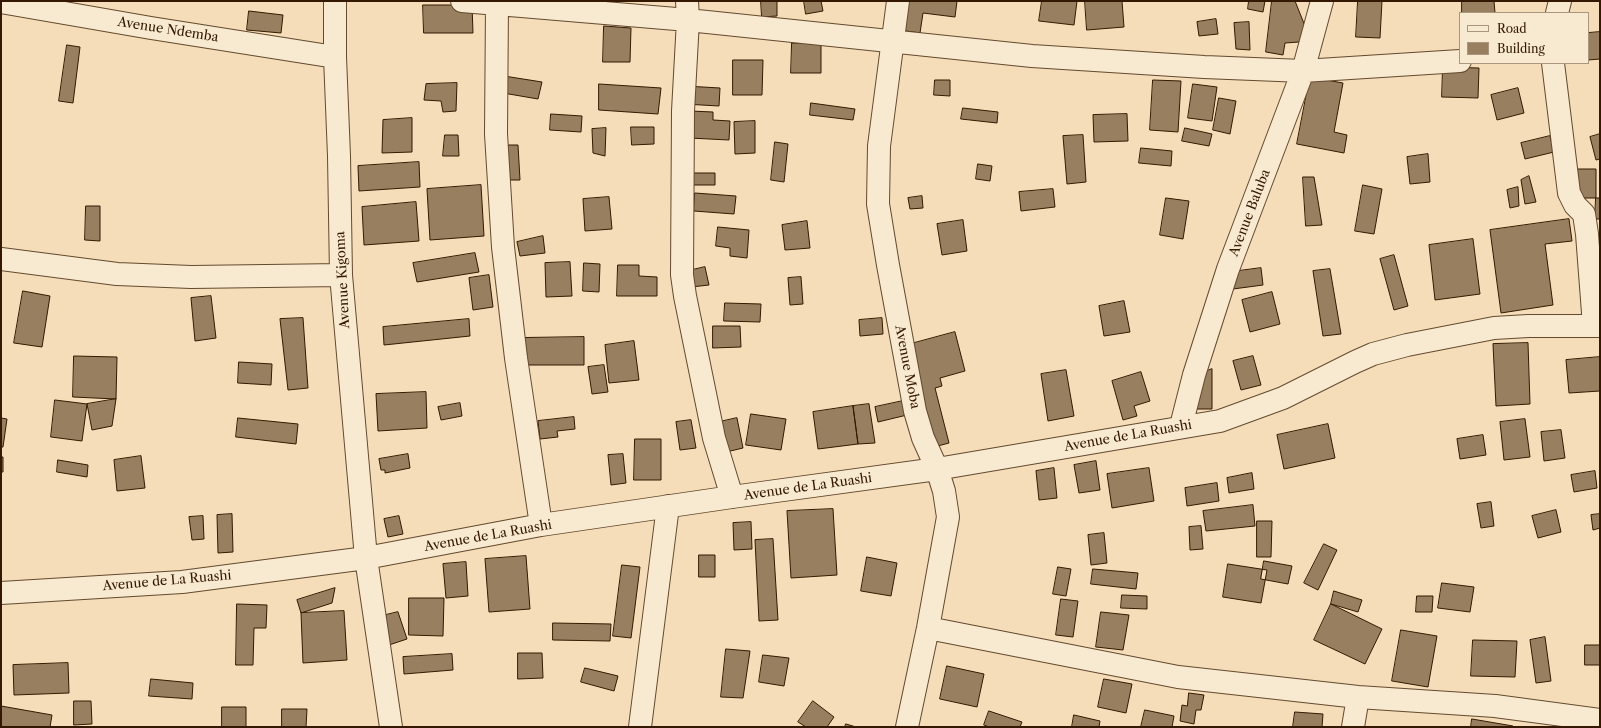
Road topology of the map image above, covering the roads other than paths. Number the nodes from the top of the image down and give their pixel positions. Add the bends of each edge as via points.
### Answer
1 (335, 1) edge
2 (462, 1) edge
3 (898, 1) edge
4 (1322, 1) edge
5 (1560, 1) edge
6 (1, 2) edge
7 (497, 4) junction
8 (687, 10) edge
9 (1557, 12) edge
10 (892, 42) junction
11 (335, 57) junction
12 (1459, 62) edge
13 (1553, 64) edge
14 (1304, 71) junction
15 (1, 259) edge
16 (341, 275) junction
17 (1597, 326) edge
18 (1181, 426) junction
19 (938, 469) junction
20 (732, 497) junction
21 (668, 506) junction
22 (541, 525) junction
23 (366, 558) junction
24 (1, 593) edge
25 (928, 628) junction
26 (1358, 697) junction
27 (1600, 720) edge
28 (391, 727) edge
29 (640, 727) edge
30 (907, 727) edge
31 (1353, 727) edge

1 - 11 street, Avenue Kigoma
2 - 7 street
3 - 10 street, Avenue Moba
4 - 14 street, Avenue Baluba
5 - 9 street
6 - 11 street, Avenue Ndemba
7 - 8 street
7 - 22 street via 496,134 503,247 516,358
8 - 10 street
8 - 20 street via 683,111 682,275 714,438
10 - 14 street via 1040,56
10 - 19 street, Avenue Moba via 879,146 878,204 915,411 922,438
11 - 16 street, Avenue Kigoma
12 - 14 street
13 - 17 street via 1569,192 1574,205 1584,214
14 - 18 street, Avenue Baluba via 1228,269 1194,375
15 - 16 street via 117,274 191,277
16 - 23 street, Avenue Kigoma
17 - 18 street, Avenue de La Ruashi via 1494,328 1407,345 1361,359 1283,398 1234,416 1220,421
18 - 19 street, Avenue de La Ruashi
19 - 20 street, Avenue de La Ruashi
19 - 25 street, Avenue Moba via 948,517
20 - 21 street, Avenue de La Ruashi
21 - 22 street, Avenue de La Ruashi
21 - 29 street
22 - 23 street, Avenue de La Ruashi
23 - 24 street, Avenue de La Ruashi via 182,582
23 - 28 street, Avenue Kigoma
25 - 26 street via 1178,677
25 - 30 street, Avenue Moba
26 - 27 street via 1495,706
26 - 31 street

